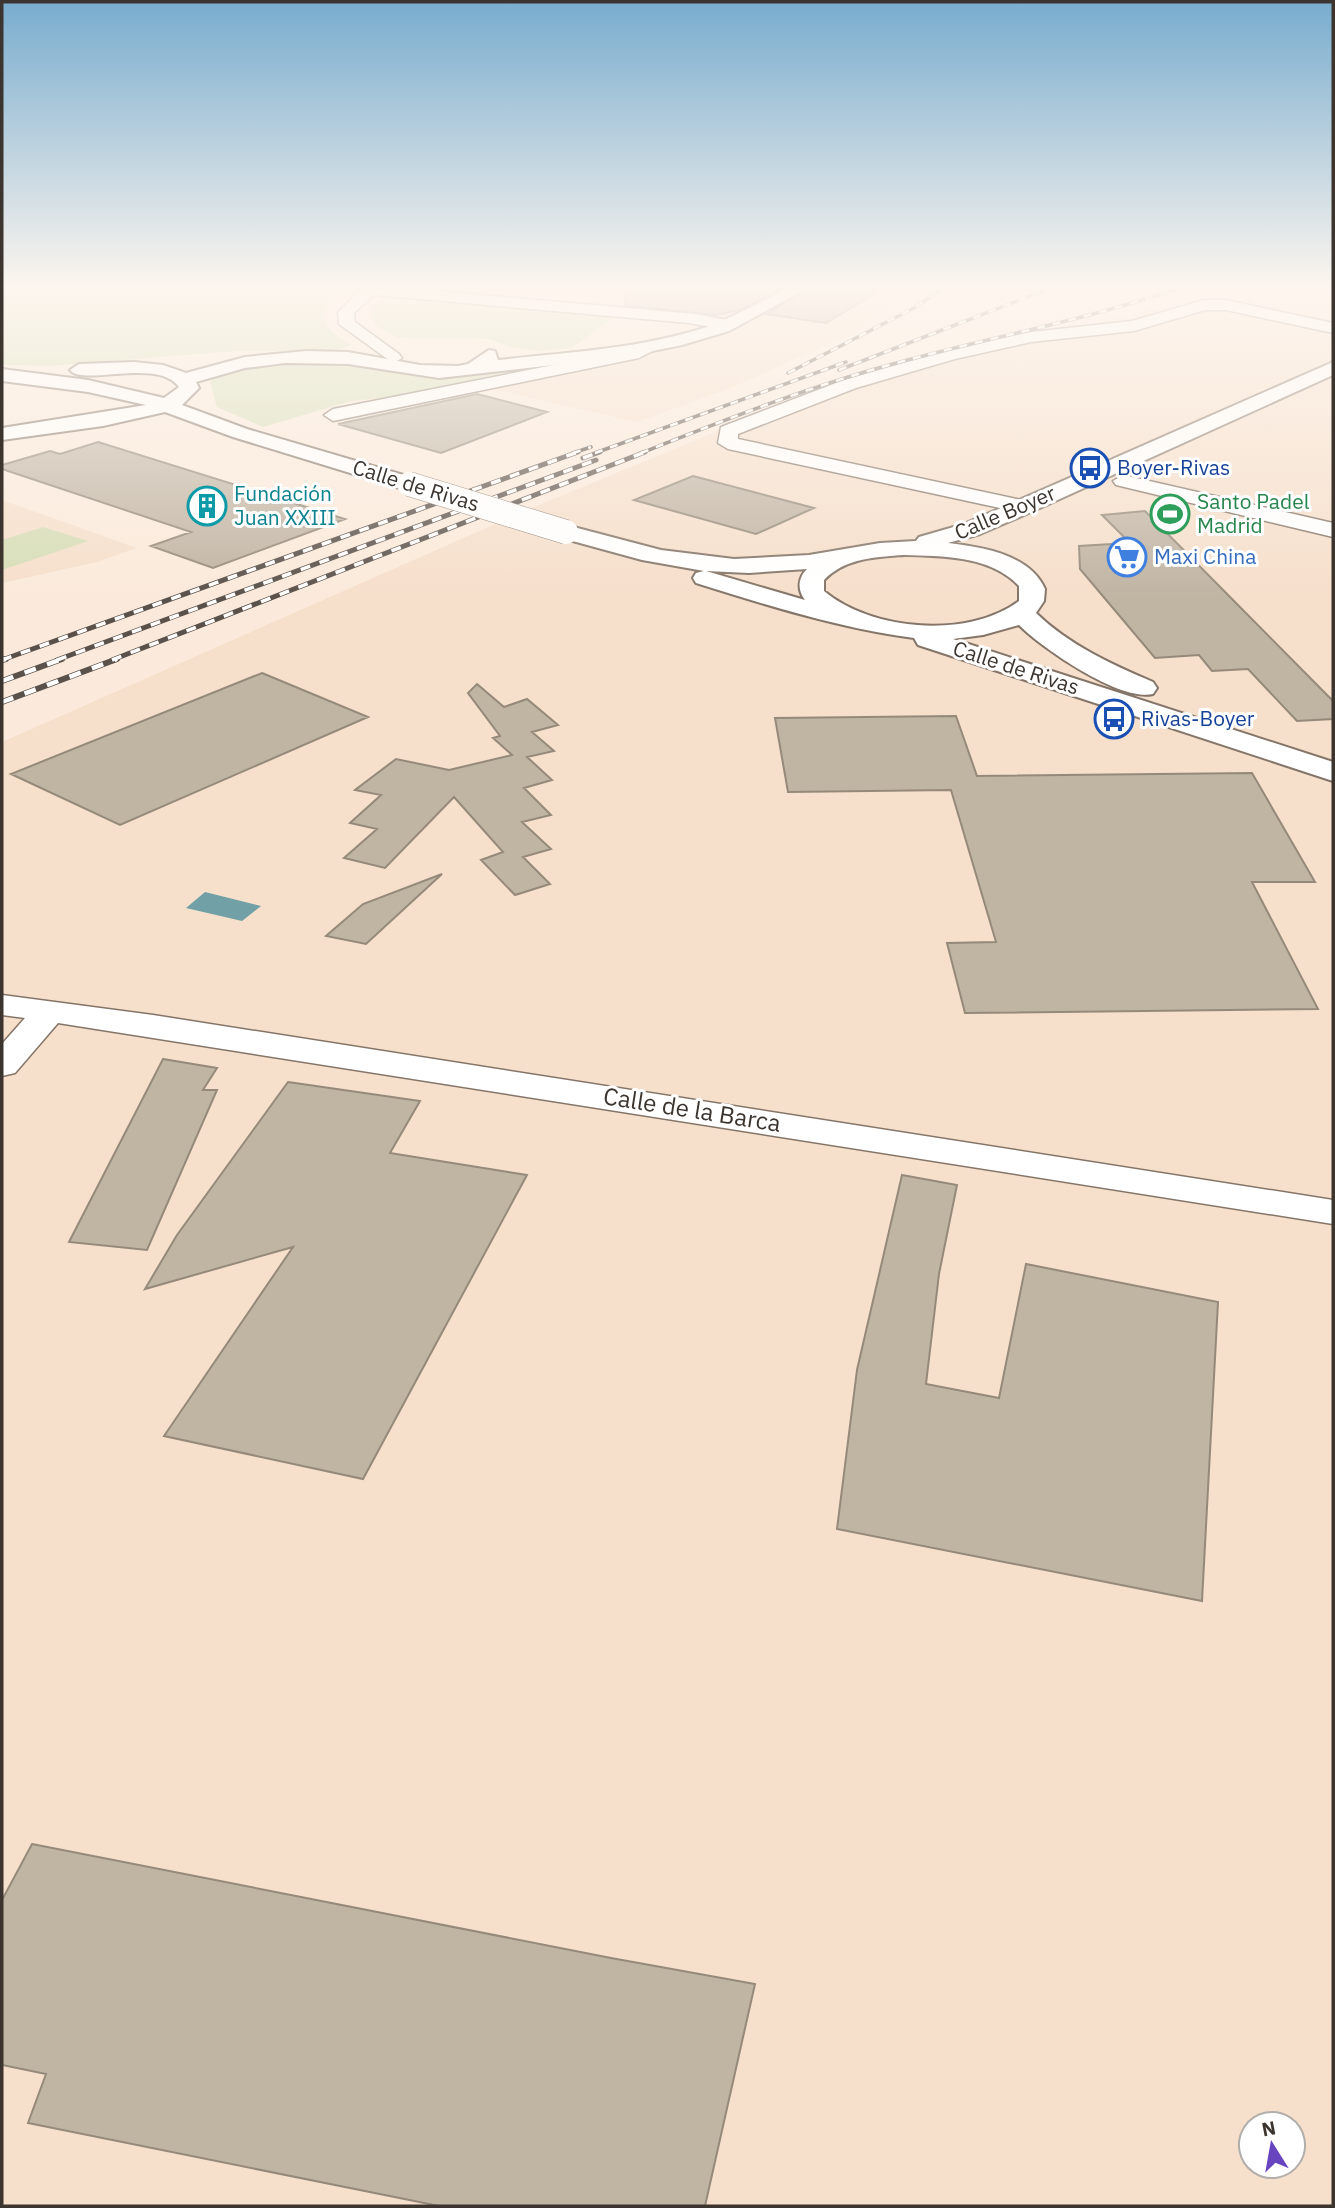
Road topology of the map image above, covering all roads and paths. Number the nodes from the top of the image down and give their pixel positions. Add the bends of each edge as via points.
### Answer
1 (113, 392) edge
2 (187, 392) edge
3 (433, 392) edge
4 (829, 392) edge
5 (1279, 392) edge
6 (1324, 392) edge
7 (2, 395) edge
8 (167, 405) junction
9 (141, 414) junction
10 (333, 415) dead end
11 (2, 419) edge
12 (47, 425) junction
13 (240, 433) junction
14 (2, 434) edge
15 (1123, 481) junction
16 (1023, 507) junction
17 (1333, 530) edge
18 (591, 539) junction
19 (904, 548) junction
20 (838, 559) junction
21 (1017, 572) junction
22 (1021, 612) junction
23 (839, 614) junction
24 (899, 629) junction
25 (1333, 756) edge
26 (1333, 772) edge
27 (2, 1005) edge
28 (50, 1011) junction
29 (2, 1065) edge
30 (1333, 1212) edge

1 - 8 main road, Calle de Rivas
2 - 8 main road
3 - 10 street
4 - 16 street via 729,431 728,443
5 - 16 main road, Calle Boyer
6 - 15 main road, Calle Boyer
7 - 9 main road
8 - 9 main road
8 - 13 main road, Calle de Rivas
9 - 12 main road
9 - 13 main road, Calle de Rivas
11 - 12 main road
12 - 14 main road
13 - 18 main road, Calle de Rivas, bridge
15 - 17 street
15 - 21 main road, Calle Boyer via 1042,517 1018,539 1012,553
16 - 19 main road, Calle Boyer
18 - 20 main road, Calle de Rivas via 717,565
18 - 23 main road, Calle de Rivas via 797,606
19 - 20 main road, Calle de Rivas
19 - 21 main road via 964,553
20 - 23 main road via 818,571 811,585 818,600
21 - 22 main road via 1034,592
22 - 24 main road via 970,629
22 - 25 main road, Calle de Rivas via 1073,655 1116,676 1228,722
23 - 24 main road, Calle de Rivas
24 - 26 main road, Calle de Rivas
27 - 28 street, Calle de la Barca
28 - 29 street
28 - 30 street, Calle de la Barca

